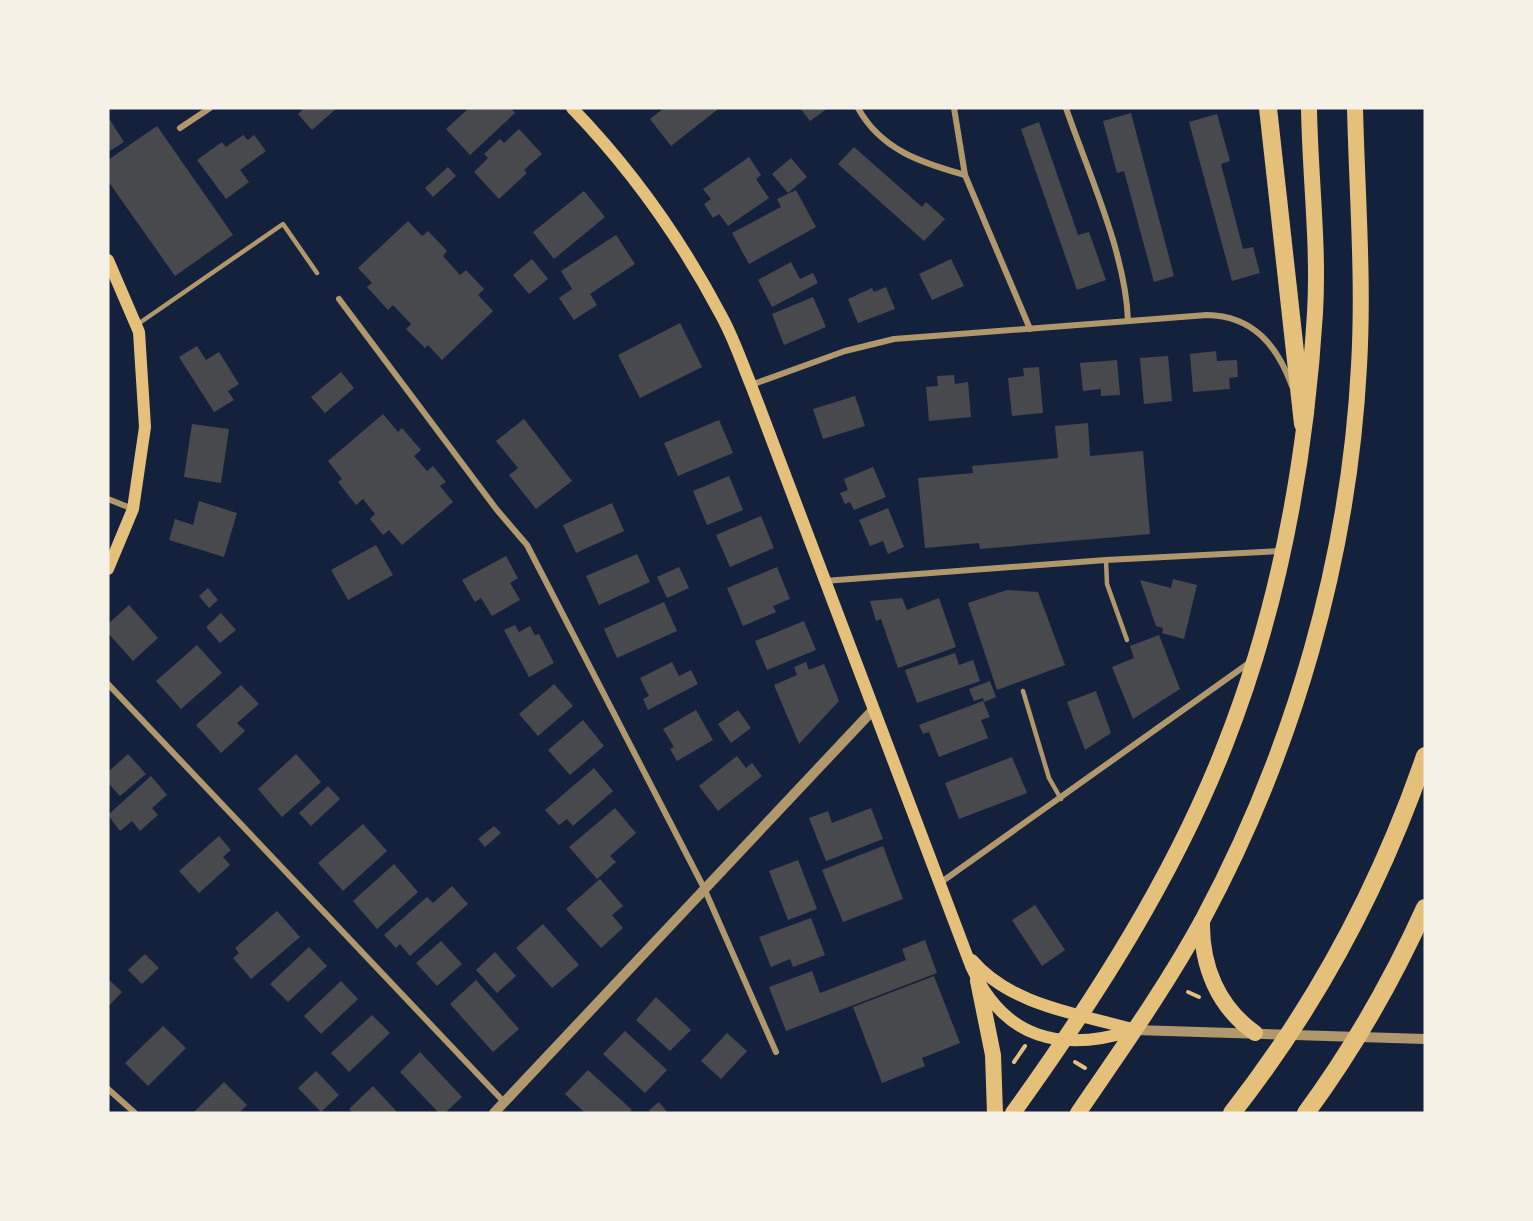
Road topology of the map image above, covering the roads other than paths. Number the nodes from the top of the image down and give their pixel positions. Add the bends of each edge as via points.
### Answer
1 (210, 108) edge
2 (572, 108) edge
3 (858, 108) edge
4 (954, 108) edge
5 (1066, 108) edge
6 (1268, 108) edge
7 (1309, 108) edge
8 (1355, 108) edge
9 (180, 128) dead end
10 (965, 176) junction
11 (109, 262) edge
12 (317, 273) dead end
13 (339, 299) dead end
14 (1128, 321) junction
15 (136, 326) junction
16 (1030, 329) junction
17 (751, 385) junction
18 (1303, 424) junction
19 (108, 499) edge
20 (133, 509) junction
21 (1283, 551) junction
22 (1106, 560) junction
23 (108, 569) edge
24 (824, 580) junction
25 (1127, 640) dead end
26 (1256, 659) junction
27 (108, 684) edge
28 (1023, 691) dead end
29 (874, 710) junction
30 (1425, 756) edge
31 (1061, 799) junction
32 (939, 883) junction
33 (704, 888) junction
34 (1425, 908) edge
35 (1202, 921) junction
36 (966, 952) junction
37 (978, 981) junction
38 (1081, 1015) junction
39 (1135, 1029) junction
40 (1255, 1034) junction
41 (1425, 1039) edge
42 (1065, 1040) junction
43 (776, 1052) dead end
44 (108, 1089) edge
45 (504, 1102) junction
46 (1237, 1108) edge
47 (135, 1113) edge
48 (494, 1113) edge
49 (995, 1113) edge
50 (1013, 1113) edge
51 (1078, 1113) edge
52 (1306, 1113) edge

1 - 9 street
2 - 17 main road via 635,180 679,242 723,319
3 - 10 street via 873,130 896,149
4 - 10 street
5 - 14 street via 1119,261
6 - 18 highway
7 - 18 highway via 1316,286
8 - 35 highway via 1361,323 1356,413 1336,547 1316,636 1286,730 1240,845
10 - 16 street
11 - 15 main road
12 - 15 lane via 283,224
13 - 33 street via 526,545
14 - 16 street
14 - 18 street via 1207,315 1248,323 1278,355
15 - 20 main road via 145,427
16 - 17 street via 877,342
17 - 24 main road
18 - 21 highway
19 - 20 street
20 - 23 main road
21 - 22 street
21 - 26 highway
22 - 24 street
22 - 25 lane via 1107,584
24 - 29 main road
26 - 31 street
26 - 38 highway via 1225,745 1191,820
27 - 45 street
28 - 31 lane via 1049,778
29 - 32 main road
29 - 33 street
30 - 46 highway via 1376,880 1335,958
31 - 32 street
32 - 36 main road
33 - 43 street
33 - 45 street
34 - 52 highway via 1354,1043
35 - 39 highway
35 - 40 highway via 1202,950 1209,975 1228,1008
36 - 37 main road
36 - 38 main road via 1000,985
37 - 42 main road via 993,1006 1011,1022 1037,1034
37 - 49 highway via 993,1055
38 - 39 main road
38 - 42 highway
39 - 40 street
39 - 42 main road via 1097,1039
39 - 51 highway
40 - 41 street
42 - 50 highway
44 - 47 street
45 - 48 street

